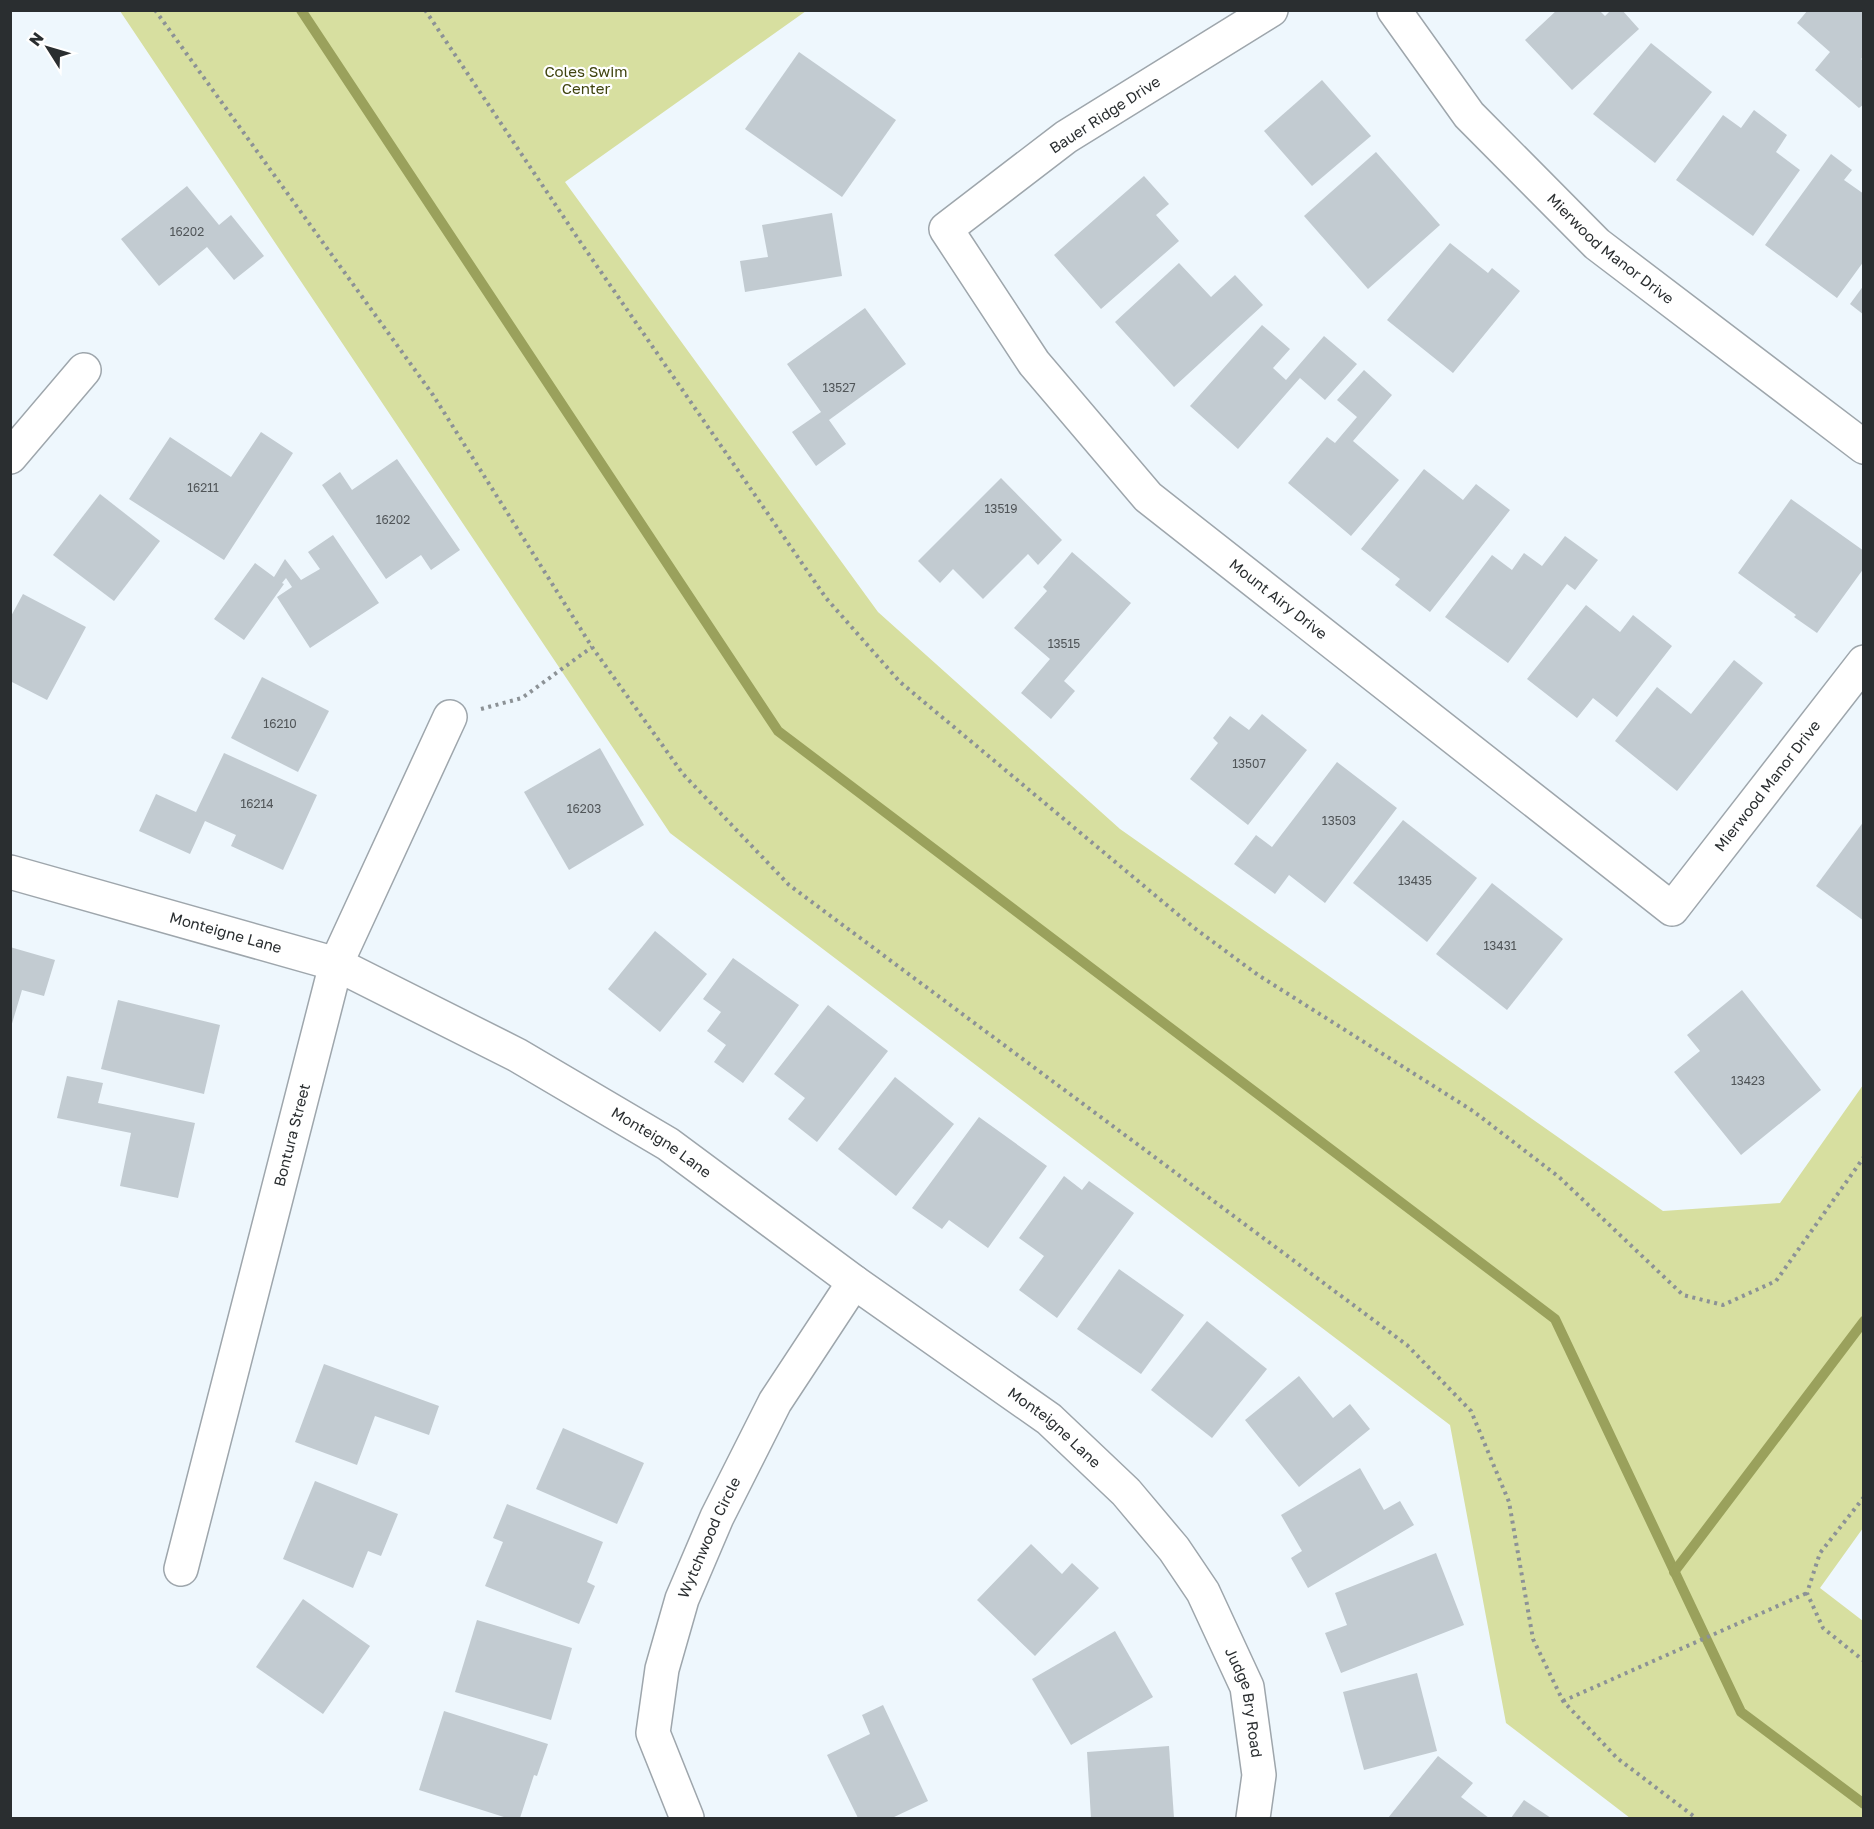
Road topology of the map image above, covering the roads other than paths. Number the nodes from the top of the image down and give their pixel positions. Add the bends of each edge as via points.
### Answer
1 (1271, 10) edge
2 (1394, 10) edge
3 (946, 229) joint
4 (84, 370) dead end
5 (1863, 447) edge
6 (10, 457) edge
7 (1863, 662) edge
8 (450, 717) road end
9 (10, 872) edge
10 (1672, 909) joint
11 (336, 964) junction
12 (854, 1282) junction
13 (181, 1569) dead end
14 (1203, 1592) joint
15 (687, 1818) edge
16 (1253, 1818) edge

1 - 3 street, Bauer Ridge Drive via 1066,137
2 - 5 street, Mierwood Manor Drive via 1469,115 1597,243
3 - 10 street, Mount Airy Drive via 1034,363 1148,497
4 - 6 street
7 - 10 street, Mierwood Manor Drive
8 - 11 street, Bontura Street
9 - 11 street, Monteigne Lane
11 - 12 street, Monteigne Lane via 517,1055 668,1144
11 - 13 street, Bontura Street
12 - 14 street, Monteigne Lane via 1049,1419 1126,1492
12 - 15 street, Wytchwood Circle via 775,1402 717,1517 682,1599 662,1669 652,1732
14 - 16 street, Judge Bry Road via 1247,1687 1260,1775

